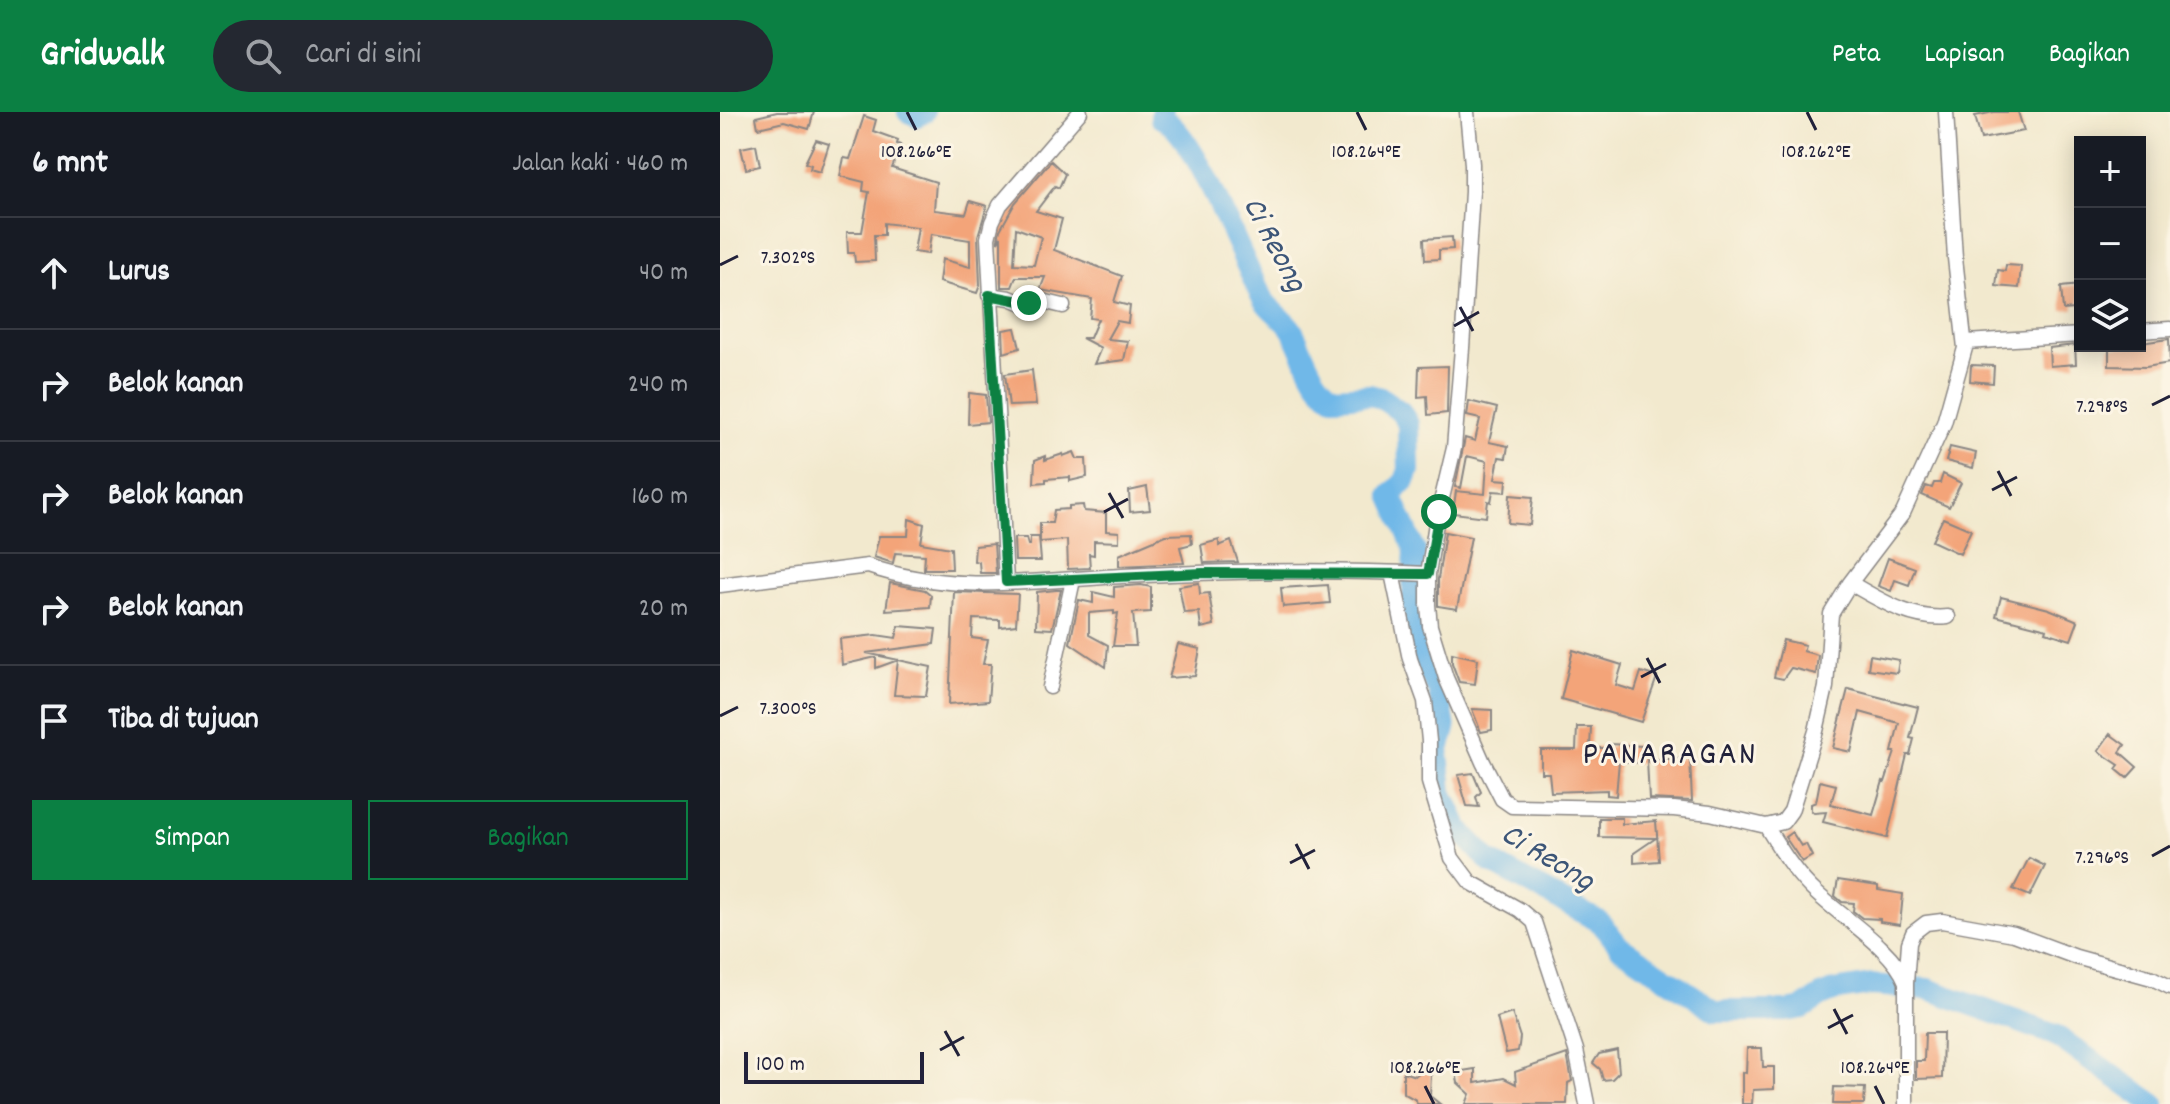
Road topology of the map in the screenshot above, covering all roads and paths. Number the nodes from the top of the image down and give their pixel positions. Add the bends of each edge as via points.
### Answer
1 (1080, 112) edge
2 (1467, 112) edge
3 (1946, 112) edge
4 (989, 295) junction
5 (1063, 306) dead end
6 (2170, 329) edge
7 (2146, 331) edge
8 (2074, 335) edge
9 (1966, 342) junction
10 (1395, 573) junction
11 (1423, 574) junction
12 (1073, 580) junction
13 (1006, 582) junction
14 (1850, 583) junction
15 (720, 585) edge
16 (1948, 617) dead end
17 (1050, 687) dead end
18 (1766, 826) junction
19 (1906, 983) junction
20 (2170, 987) edge
21 (1587, 1104) edge
22 (1906, 1104) edge

1 - 4 street via 1000,205 987,251
2 - 11 street via 1472,192 1454,448
3 - 9 street
4 - 5 street
4 - 13 street
6 - 7 street
8 - 9 street
9 - 14 street via 1930,457 1903,513
10 - 11 street
10 - 12 street via 1203,573
10 - 21 street via 1410,659 1425,701 1429,782 1452,858 1470,882 1534,922 1576,1050
11 - 18 street via 1430,626 1446,678 1506,804 1674,809
12 - 13 street
12 - 17 street
13 - 15 street via 943,583 868,566
14 - 16 street via 1895,608 1922,617
14 - 18 street via 1831,614 1826,687 1791,811 1783,822
18 - 19 street via 1810,887 1893,961
19 - 20 street via 1913,933 1926,923 1942,921 2029,938
19 - 22 street

